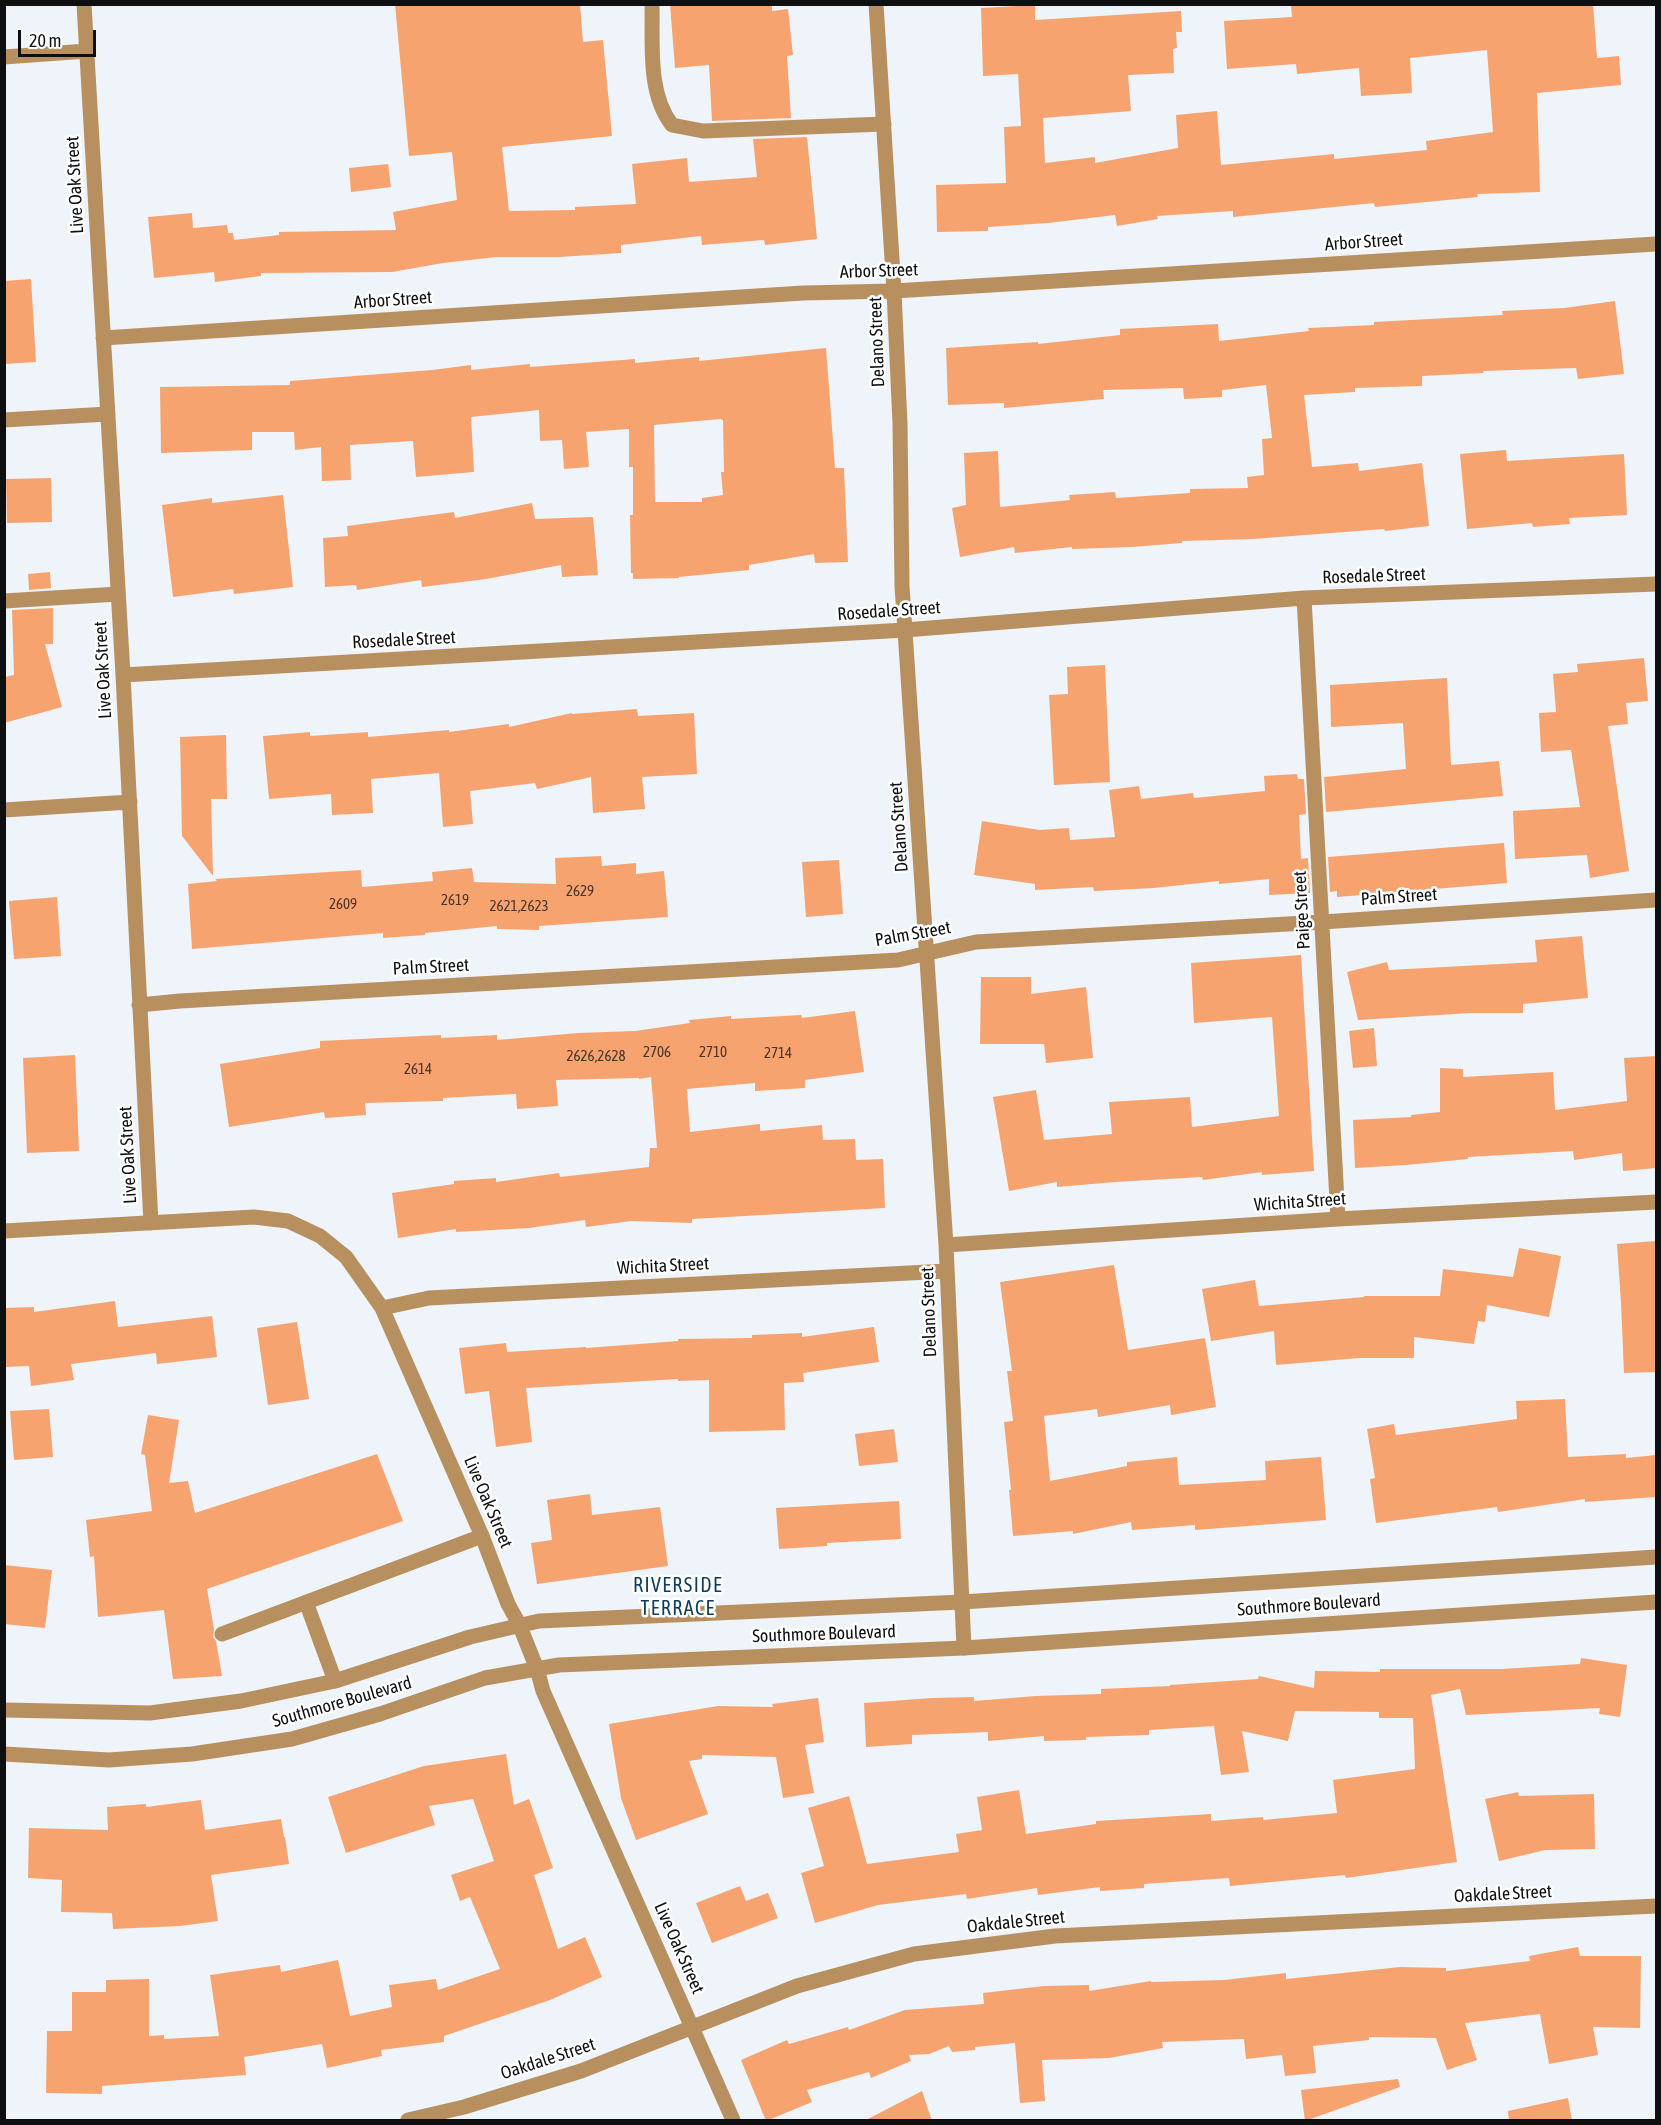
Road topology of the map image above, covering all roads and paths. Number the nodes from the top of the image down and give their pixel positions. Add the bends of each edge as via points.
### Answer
1 (84, 4) edge
2 (652, 4) edge
3 (876, 4) edge
4 (87, 51) junction
5 (4, 57) edge
6 (884, 124) junction
7 (1656, 244) edge
8 (894, 291) junction
9 (103, 338) junction
10 (108, 414) junction
11 (4, 420) edge
12 (1656, 584) edge
13 (118, 594) junction
14 (1304, 598) junction
15 (4, 601) edge
16 (905, 630) junction
17 (123, 675) junction
18 (130, 802) junction
19 (4, 810) edge
20 (1656, 900) edge
21 (1322, 922) junction
22 (927, 953) junction
23 (139, 1005) junction
24 (1656, 1202) edge
25 (1338, 1219) junction
26 (151, 1223) junction
27 (4, 1231) edge
28 (946, 1245) junction
29 (947, 1271) junction
30 (382, 1308) junction
31 (482, 1536) junction
32 (1656, 1557) edge
33 (306, 1602) junction
34 (962, 1602) junction
35 (1656, 1602) edge
36 (519, 1624) junction
37 (222, 1634) dead end
38 (964, 1648) junction
39 (537, 1669) junction
40 (335, 1681) junction
41 (4, 1710) edge
42 (4, 1754) edge
43 (1656, 1906) edge
44 (693, 2027) junction
45 (408, 2121) edge
46 (734, 2121) edge

1 - 4 street, Live Oak Street
2 - 6 street via 653,69 661,112 672,125 703,131
3 - 6 street, Delano Street
4 - 5 street
4 - 9 street, Live Oak Street
6 - 8 street, Delano Street
7 - 8 street, Arbor Street
8 - 9 street, Arbor Street via 803,293
8 - 16 street, Delano Street
9 - 10 street, Live Oak Street
10 - 11 street
10 - 13 street, Live Oak Street
12 - 14 street, Rosedale Street
13 - 15 street
13 - 17 street, Live Oak Street
14 - 16 street, Rosedale Street
14 - 21 street, Paige Street
16 - 17 street, Rosedale Street
16 - 22 street, Delano Street
17 - 18 street, Live Oak Street
18 - 19 street
18 - 23 street, Live Oak Street
20 - 21 street, Palm Street
21 - 22 street, Palm Street via 976,942
21 - 25 street, Paige Street
22 - 23 street, Palm Street via 898,960
22 - 28 street, Delano Street
23 - 26 street, Live Oak Street
24 - 25 street, Wichita Street
25 - 28 street, Wichita Street
26 - 27 street
26 - 30 street, Live Oak Street via 254,1217 288,1221 320,1236 346,1257
28 - 29 street, Delano Street
29 - 30 street, Wichita Street via 429,1298
29 - 34 street, Delano Street
30 - 31 street, Live Oak Street
31 - 33 street
31 - 36 street, Live Oak Street
32 - 34 street, Southmore Boulevard
33 - 37 street
33 - 40 street
34 - 36 street, Southmore Boulevard
34 - 38 street, Delano Street
35 - 38 street, Southmore Boulevard
36 - 39 street, Live Oak Street
36 - 40 street, Southmore Boulevard
38 - 39 street, Southmore Boulevard
39 - 42 street, Southmore Boulevard via 485,1678 292,1739 192,1754 109,1760
39 - 44 street, Live Oak Street via 543,1691
40 - 41 street, Southmore Boulevard via 241,1701 150,1713
43 - 44 street, Oakdale Street via 1055,1936 914,1954 797,1986
44 - 45 street, Oakdale Street via 581,2070
44 - 46 street, Live Oak Street

